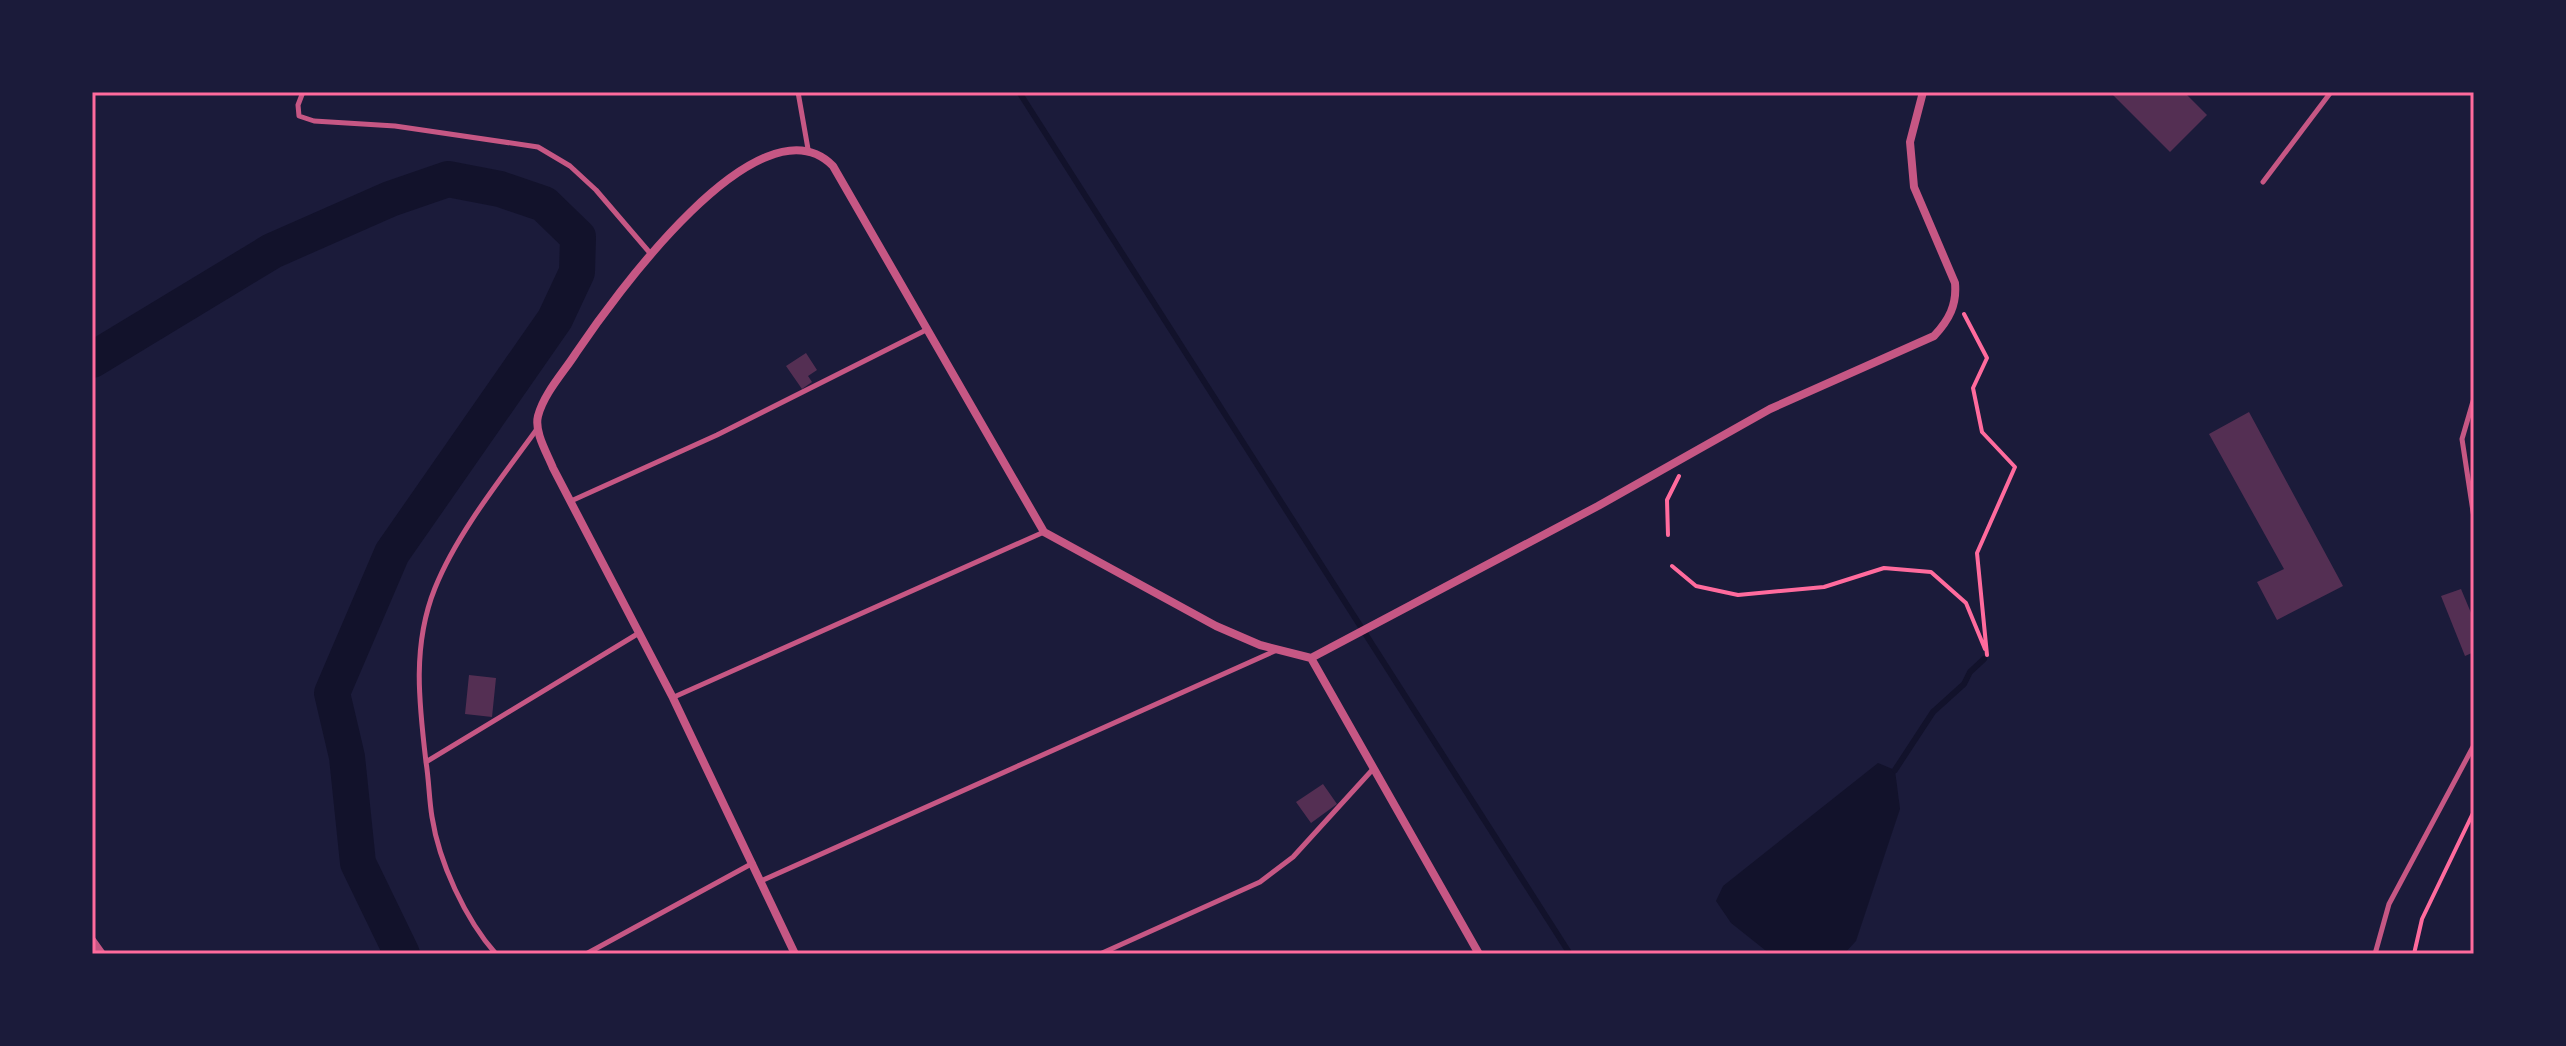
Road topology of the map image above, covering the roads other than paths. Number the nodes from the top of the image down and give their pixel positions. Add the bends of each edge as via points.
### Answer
1 (303, 92) edge
2 (798, 92) edge
3 (1923, 92) edge
4 (2331, 92) edge
5 (808, 149) junction
6 (2263, 182) dead end
7 (650, 253) junction
8 (926, 330) junction
9 (2474, 398) edge
10 (537, 429) junction
11 (570, 501) junction
12 (2474, 518) edge
13 (1044, 532) junction
14 (639, 633) junction
15 (1278, 649) junction
16 (1311, 658) junction
17 (673, 698) junction
18 (2474, 745) edge
19 (426, 762) junction
20 (1374, 768) junction
21 (753, 863) junction
22 (761, 881) junction
23 (92, 940) edge
24 (102, 954) edge
25 (496, 954) edge
26 (586, 954) edge
27 (795, 954) edge
28 (1100, 954) edge
29 (1479, 954) edge
30 (2375, 954) edge

1 - 7 lane via 299,116 314,121 395,126 538,147 587,182
2 - 5 lane
3 - 16 street via 1910,142 1914,187 1955,283 1956,298 1947,322 1934,336 1770,409
4 - 6 lane
5 - 7 street via 784,151 738,172
5 - 8 street via 833,166
7 - 10 street via 546,398
8 - 11 lane via 717,435
8 - 13 street
9 - 12 lane via 2462,439
10 - 11 street
10 - 19 lane via 453,555 424,620 418,702
11 - 14 street
13 - 15 street via 1216,626
13 - 17 lane
14 - 17 street
14 - 19 lane
15 - 16 street
15 - 22 lane
16 - 20 street
17 - 21 street
18 - 30 lane via 2389,904
19 - 25 lane via 432,820 451,876
20 - 28 lane via 1293,857 1260,882
20 - 29 street
21 - 22 street
21 - 26 lane
22 - 27 street
23 - 24 street

